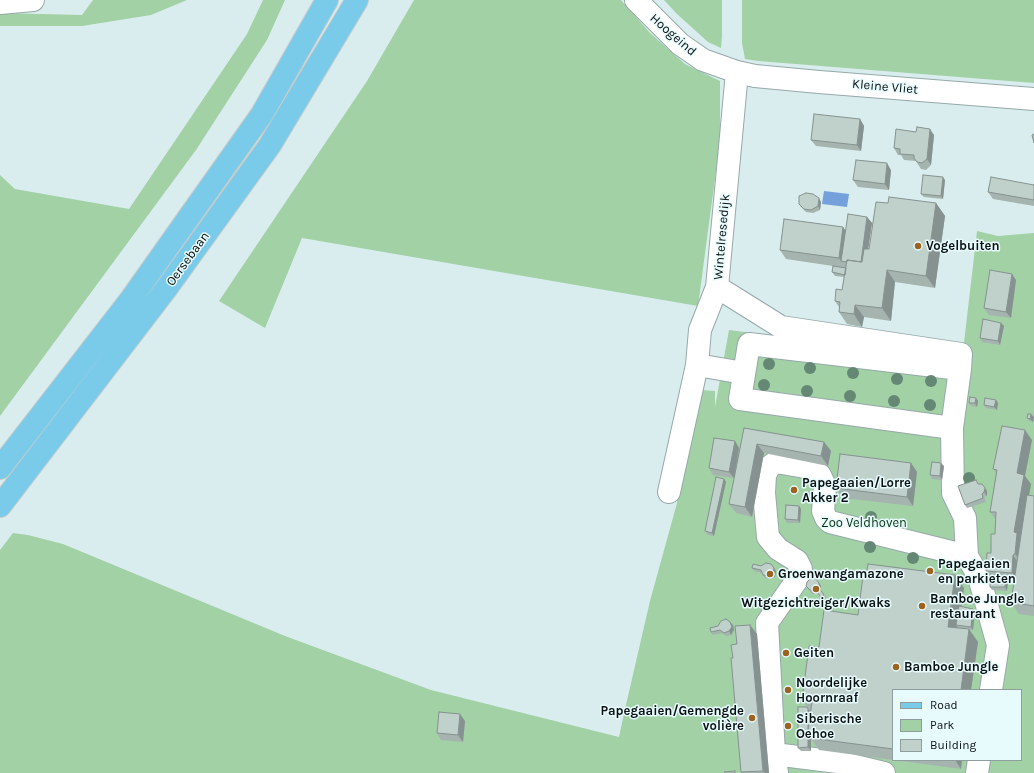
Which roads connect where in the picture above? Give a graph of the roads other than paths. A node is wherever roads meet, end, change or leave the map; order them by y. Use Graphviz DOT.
graph roads {
  1 [pos="33,0"];
  2 [pos="327,0"];
  3 [pos="357,0"];
  4 [pos="636,0"];
  5 [pos="0,3"];
  6 [pos="738,72"];
  7 [pos="1034,99"];
  8 [pos="717,287"];
  9 [pos="697,365"];
  10 [pos="960,369"];
  11 [pos="744,373"];
  12 [pos="952,428"];
  13 [pos="0,468"];
  14 [pos="669,492"];
  15 [pos="0,506"];
  16 [pos="967,556"];
  17 [pos="991,689"];
  18 [pos="979,761"];
  19 [pos="776,764"];
  20 [pos="884,773"];
  21 [pos="977,773"];
  1 -- 5 [label="street"];
  2 -- 13 [label="main road, Oersebaan"];
  3 -- 15 [label="main road, Oersebaan"];
  4 -- 6 [label="street, Hoogeind"];
  6 -- 7 [label="street, Kleine Vliet"];
  6 -- 8 [label="street, Wintelresedijk"];
  8 -- 9 [label="street, Wintelresedijk"];
  8 -- 10 [label="street"];
  9 -- 11 [label="street"];
  9 -- 14 [label="street, Wintelresedijk"];
  10 -- 11 [label="street"];
  10 -- 12 [label="street"];
  11 -- 12 [label="street"];
  12 -- 16 [label="street"];
  16 -- 17 [label="street"];
  16 -- 19 [label="street"];
  18 -- 21 [label="street"];
  19 -- 20 [label="street"];
}
